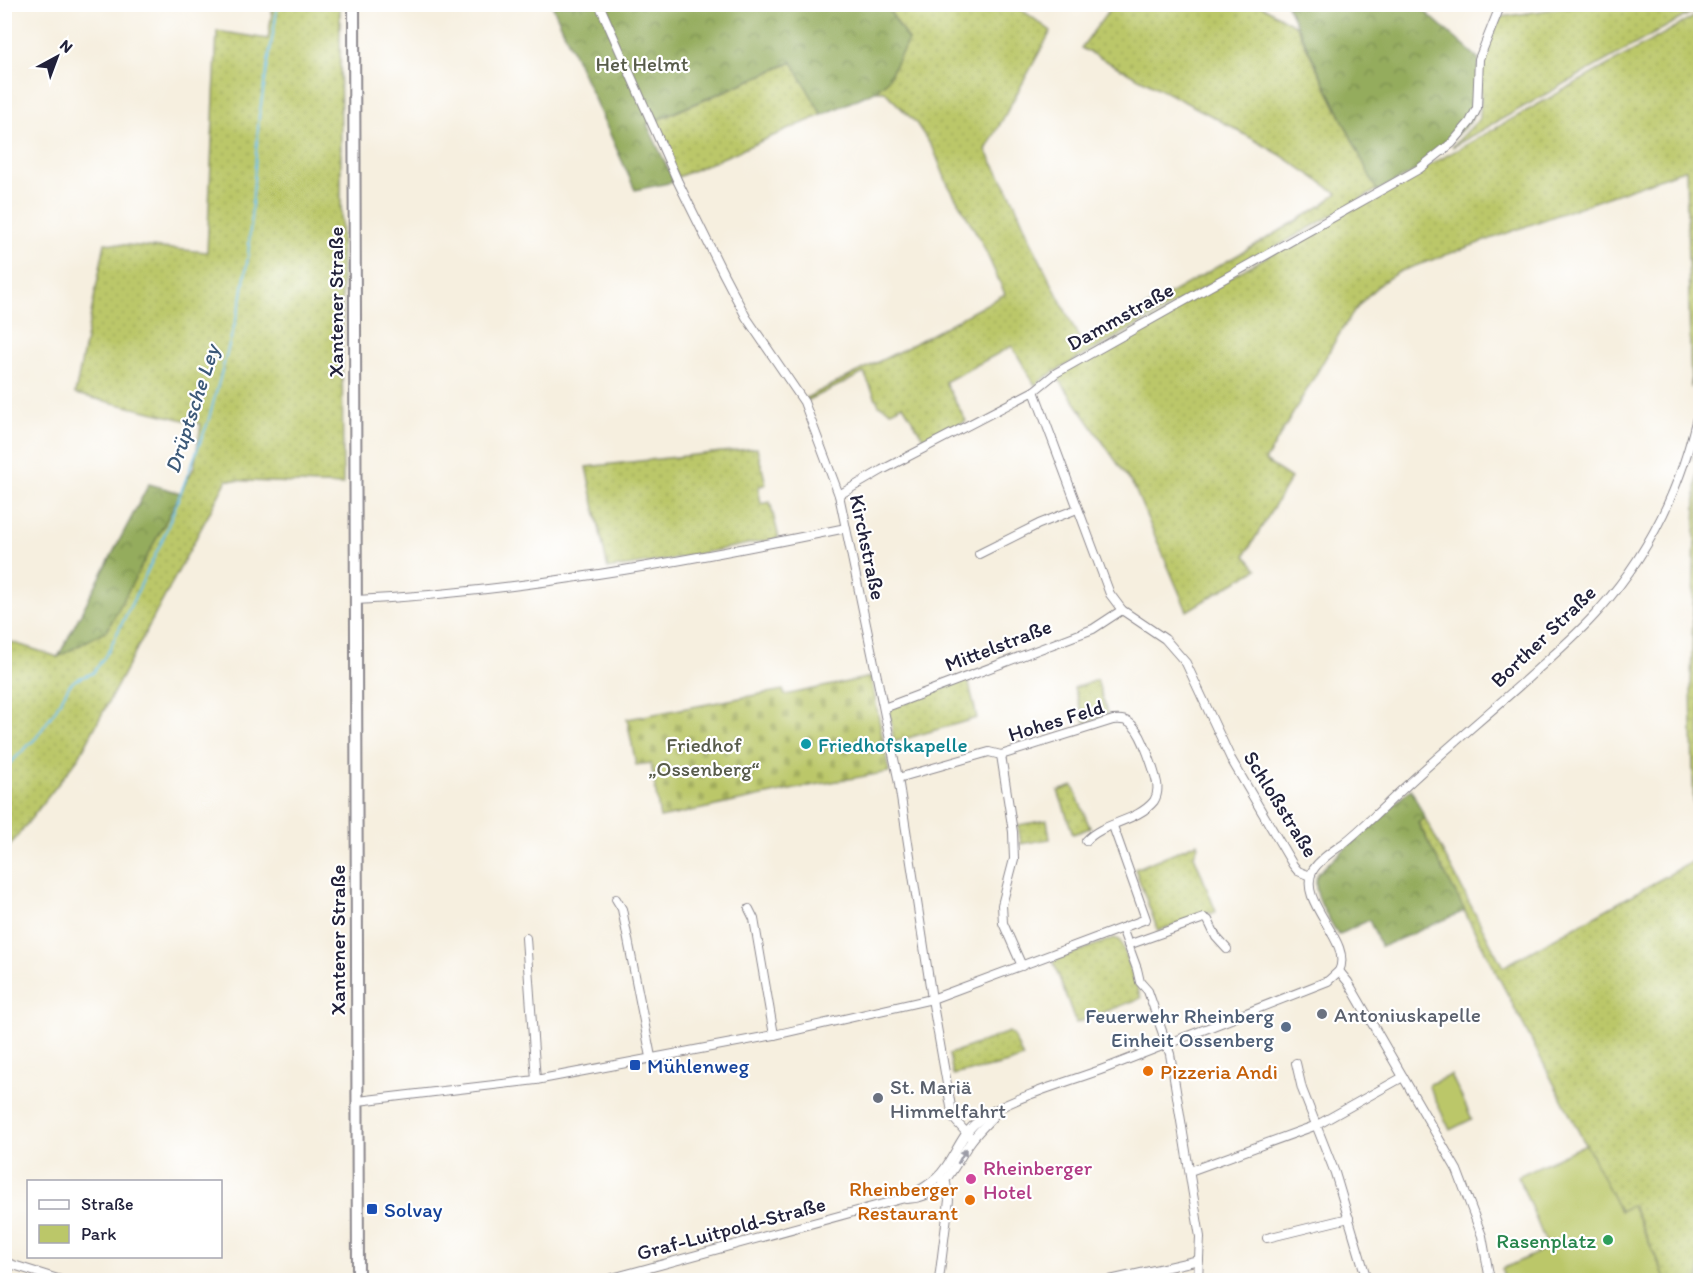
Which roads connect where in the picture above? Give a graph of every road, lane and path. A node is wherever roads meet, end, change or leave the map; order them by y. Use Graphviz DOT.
graph roads {
  1 [pos="354,4"];
  2 [pos="598,4"];
  3 [pos="1501,4"];
  4 [pos="1034,391"];
  5 [pos="1701,404"];
  6 [pos="839,495"];
  7 [pos="1077,509"];
  8 [pos="846,528"];
  9 [pos="980,554"];
  10 [pos="356,600"];
  11 [pos="1122,610"];
  12 [pos="884,708"];
  13 [pos="1001,755"];
  14 [pos="898,778"];
  15 [pos="1113,826"];
  16 [pos="1086,841"];
  17 [pos="1310,876"];
  18 [pos="616,899"];
  19 [pos="749,909"];
  20 [pos="1122,928"];
  21 [pos="526,938"];
  22 [pos="1128,945"];
  23 [pos="1227,949"];
  24 [pos="1022,966"];
  25 [pos="1340,971"];
  26 [pos="932,999"];
  27 [pos="774,1035"];
  28 [pos="1166,1045"];
  29 [pos="651,1058"];
  30 [pos="1296,1063"];
  31 [pos="1403,1077"];
  32 [pos="536,1080"];
  33 [pos="358,1101"];
  34 [pos="1002,1107"];
  35 [pos="1317,1125"];
  36 [pos="966,1133"];
  37 [pos="972,1139"];
  38 [pos="1190,1171"];
  39 [pos="938,1176"];
  40 [pos="946,1183"];
  41 [pos="901,1200"];
  42 [pos="1348,1218"];
  43 [pos="1267,1238"];
  44 [pos="1199,1260"];
  45 [pos="4,1262"];
  46 [pos="61,1281"];
  47 [pos="358,1281"];
  48 [pos="604,1281"];
  49 [pos="939,1281"];
  50 [pos="1110,1281"];
  51 [pos="1197,1281"];
  52 [pos="1367,1281"];
  53 [pos="1490,1281"];
  1 -- 10 [label="main road, Xantener Straße"];
  2 -- 6 [label="street, Kirchstraße"];
  3 -- 4 [label="street, Dammstraße"];
  4 -- 6 [label="street, Dammstraße"];
  4 -- 7 [label="street, Schloßstraße"];
  5 -- 17 [label="street, Borther Straße"];
  6 -- 8 [label="street, Kirchstraße"];
  7 -- 9 [label="street"];
  7 -- 11 [label="street, Schloßstraße"];
  8 -- 10 [label="street"];
  8 -- 12 [label="street, Kirchstraße"];
  10 -- 33 [label="main road, Xantener Straße"];
  11 -- 12 [label="street, Mittelstraße"];
  11 -- 17 [label="street, Schloßstraße"];
  12 -- 14 [label="street, Kirchstraße"];
  13 -- 14 [label="street, Hohes Feld"];
  13 -- 15 [label="street, Hohes Feld"];
  13 -- 24 [label="street"];
  14 -- 26 [label="street, Kirchstraße"];
  15 -- 16 [label="street, Hohes Feld"];
  15 -- 20 [label="street"];
  17 -- 25 [label="street, Schloßstraße"];
  18 -- 29 [label="street"];
  19 -- 27 [label="street"];
  20 -- 22 [label="street"];
  20 -- 24 [label="street"];
  21 -- 32 [label="street"];
  22 -- 23 [label="street"];
  22 -- 28 [label="street"];
  24 -- 26 [label="street"];
  25 -- 28 [label="street, Graf-Luitpold-Straße"];
  25 -- 31 [label="street, Schloßstraße"];
  26 -- 27 [label="street"];
  26 -- 36 [label="street, Kirchstraße"];
  27 -- 29 [label="street"];
  28 -- 34 [label="street, Graf-Luitpold-Straße"];
  28 -- 38 [label="street"];
  29 -- 32 [label="street"];
  30 -- 35 [label="street"];
  31 -- 35 [label="street"];
  31 -- 53 [label="street, Schloßstraße"];
  32 -- 33 [label="street"];
  33 -- 47 [label="main road, Xantener Straße"];
  34 -- 36 [label="street, Graf-Luitpold-Straße"];
  34 -- 37 [label="street, Graf-Luitpold-Straße"];
  35 -- 38 [label="street"];
  35 -- 42 [label="street"];
  36 -- 37 [label="street, Kirchstraße"];
  36 -- 39 [label="street, Graf-Luitpold-Straße"];
  40 -- 37 [label="street, Graf-Luitpold-Straße, one-way"];
  38 -- 44 [label="street"];
  39 -- 40 [label="street"];
  39 -- 41 [label="street, Graf-Luitpold-Straße"];
  40 -- 41 [label="street, Graf-Luitpold-Straße"];
  40 -- 49 [label="street"];
  41 -- 48 [label="street, Graf-Luitpold-Straße"];
  42 -- 43 [label="street"];
  42 -- 52 [label="street"];
  44 -- 50 [label="street"];
  44 -- 51 [label="street"];
  45 -- 46 [label="street"];
}
